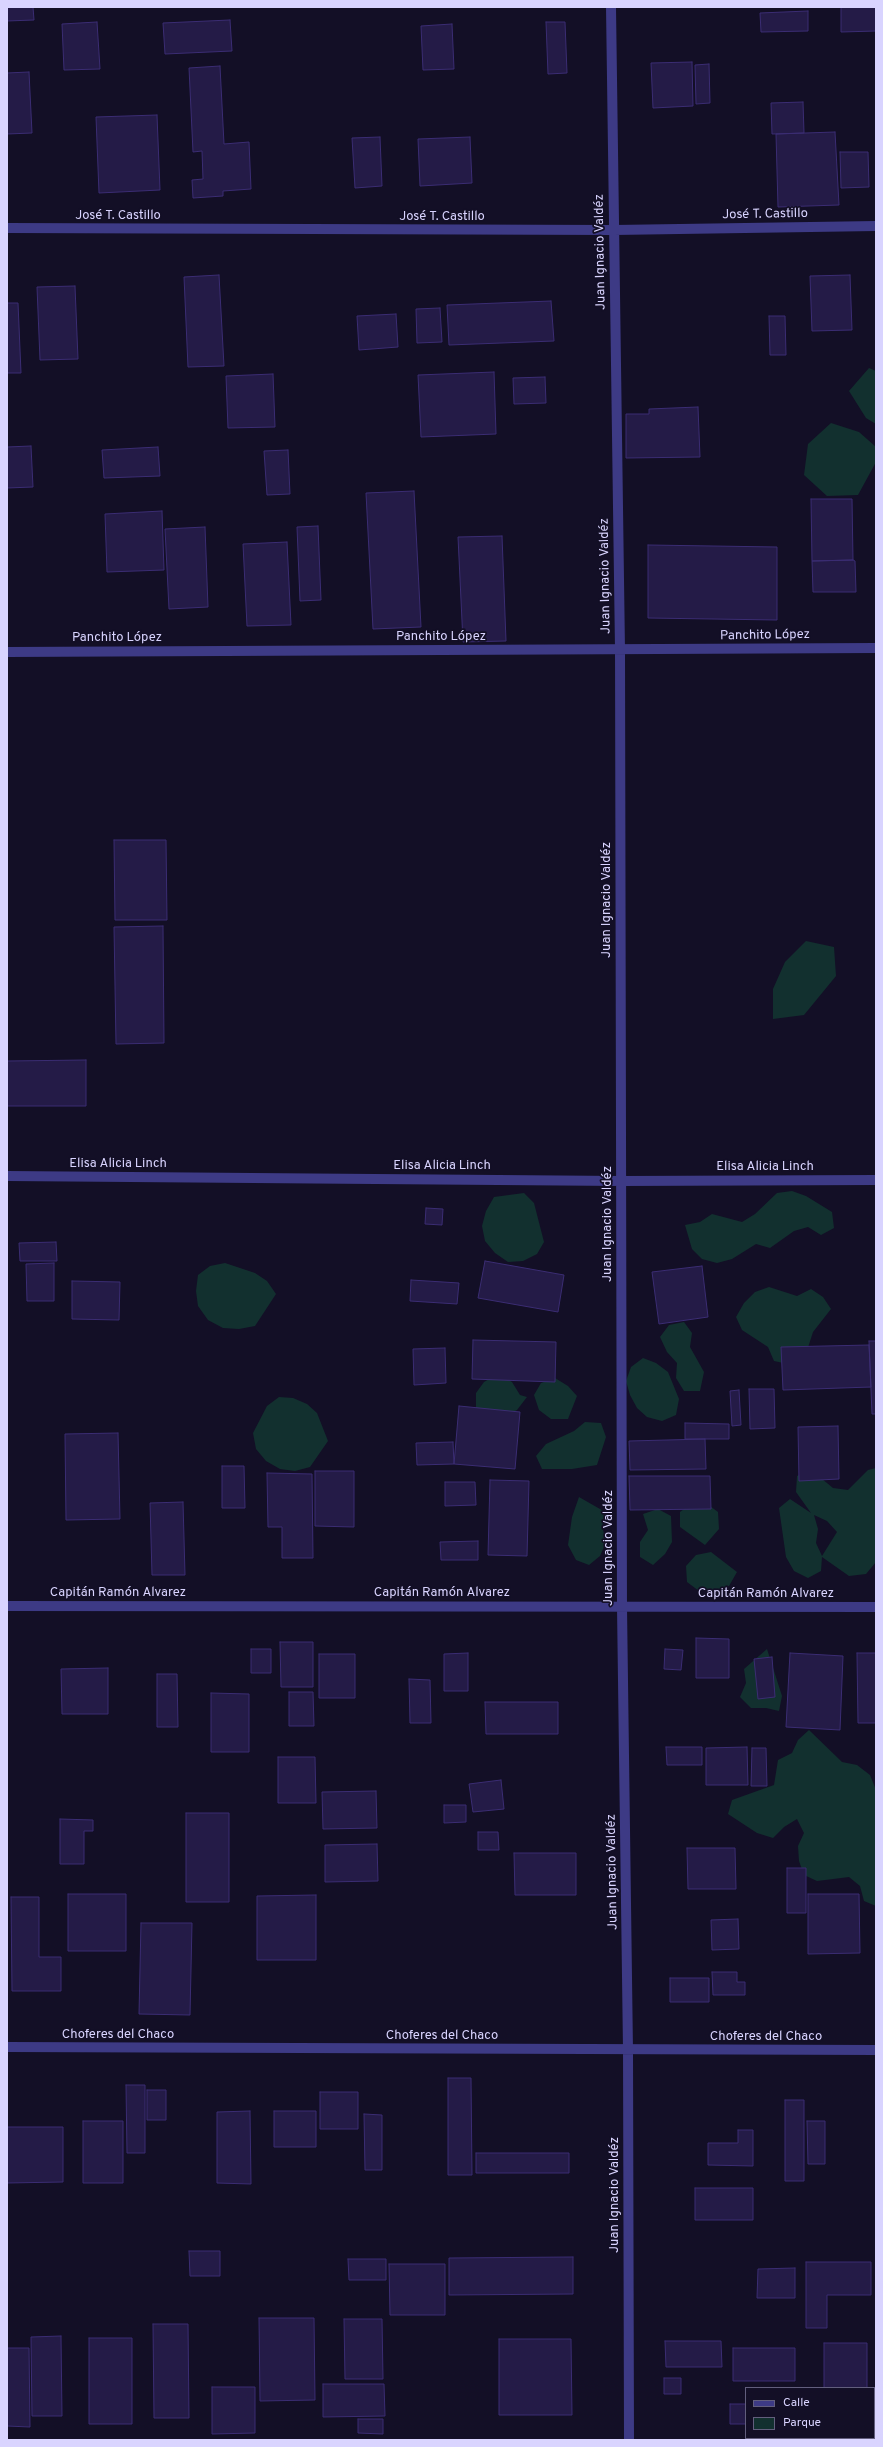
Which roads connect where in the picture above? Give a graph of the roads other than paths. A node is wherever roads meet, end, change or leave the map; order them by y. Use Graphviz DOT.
graph roads {
  1 [pos="611,7"];
  2 [pos="876,226"];
  3 [pos="7,228"];
  4 [pos="614,230"];
  5 [pos="876,648"];
  6 [pos="620,650"];
  7 [pos="7,652"];
  8 [pos="7,1176"];
  9 [pos="876,1180"];
  10 [pos="621,1181"];
  11 [pos="7,1606"];
  12 [pos="622,1606"];
  13 [pos="876,1607"];
  14 [pos="7,2047"];
  15 [pos="628,2050"];
  16 [pos="876,2050"];
  17 [pos="629,2440"];
  1 -- 4 [label="street, Juan Ignacio Valdéz"];
  2 -- 4 [label="street, José T. Castillo"];
  3 -- 4 [label="street, José T. Castillo"];
  4 -- 6 [label="street, Juan Ignacio Valdéz"];
  5 -- 6 [label="street, Panchito López"];
  6 -- 7 [label="street, Panchito López"];
  6 -- 10 [label="street, Juan Ignacio Valdéz"];
  8 -- 10 [label="street, Elisa Alicia Linch"];
  9 -- 10 [label="street, Elisa Alicia Linch"];
  10 -- 12 [label="street, Juan Ignacio Valdéz"];
  11 -- 12 [label="street, Capitán Ramón Alvarez"];
  12 -- 13 [label="street, Capitán Ramón Alvarez"];
  12 -- 15 [label="street, Juan Ignacio Valdéz"];
  14 -- 15 [label="street, Choferes del Chaco"];
  15 -- 16 [label="street, Choferes del Chaco"];
  15 -- 17 [label="street, Juan Ignacio Valdéz"];
}
